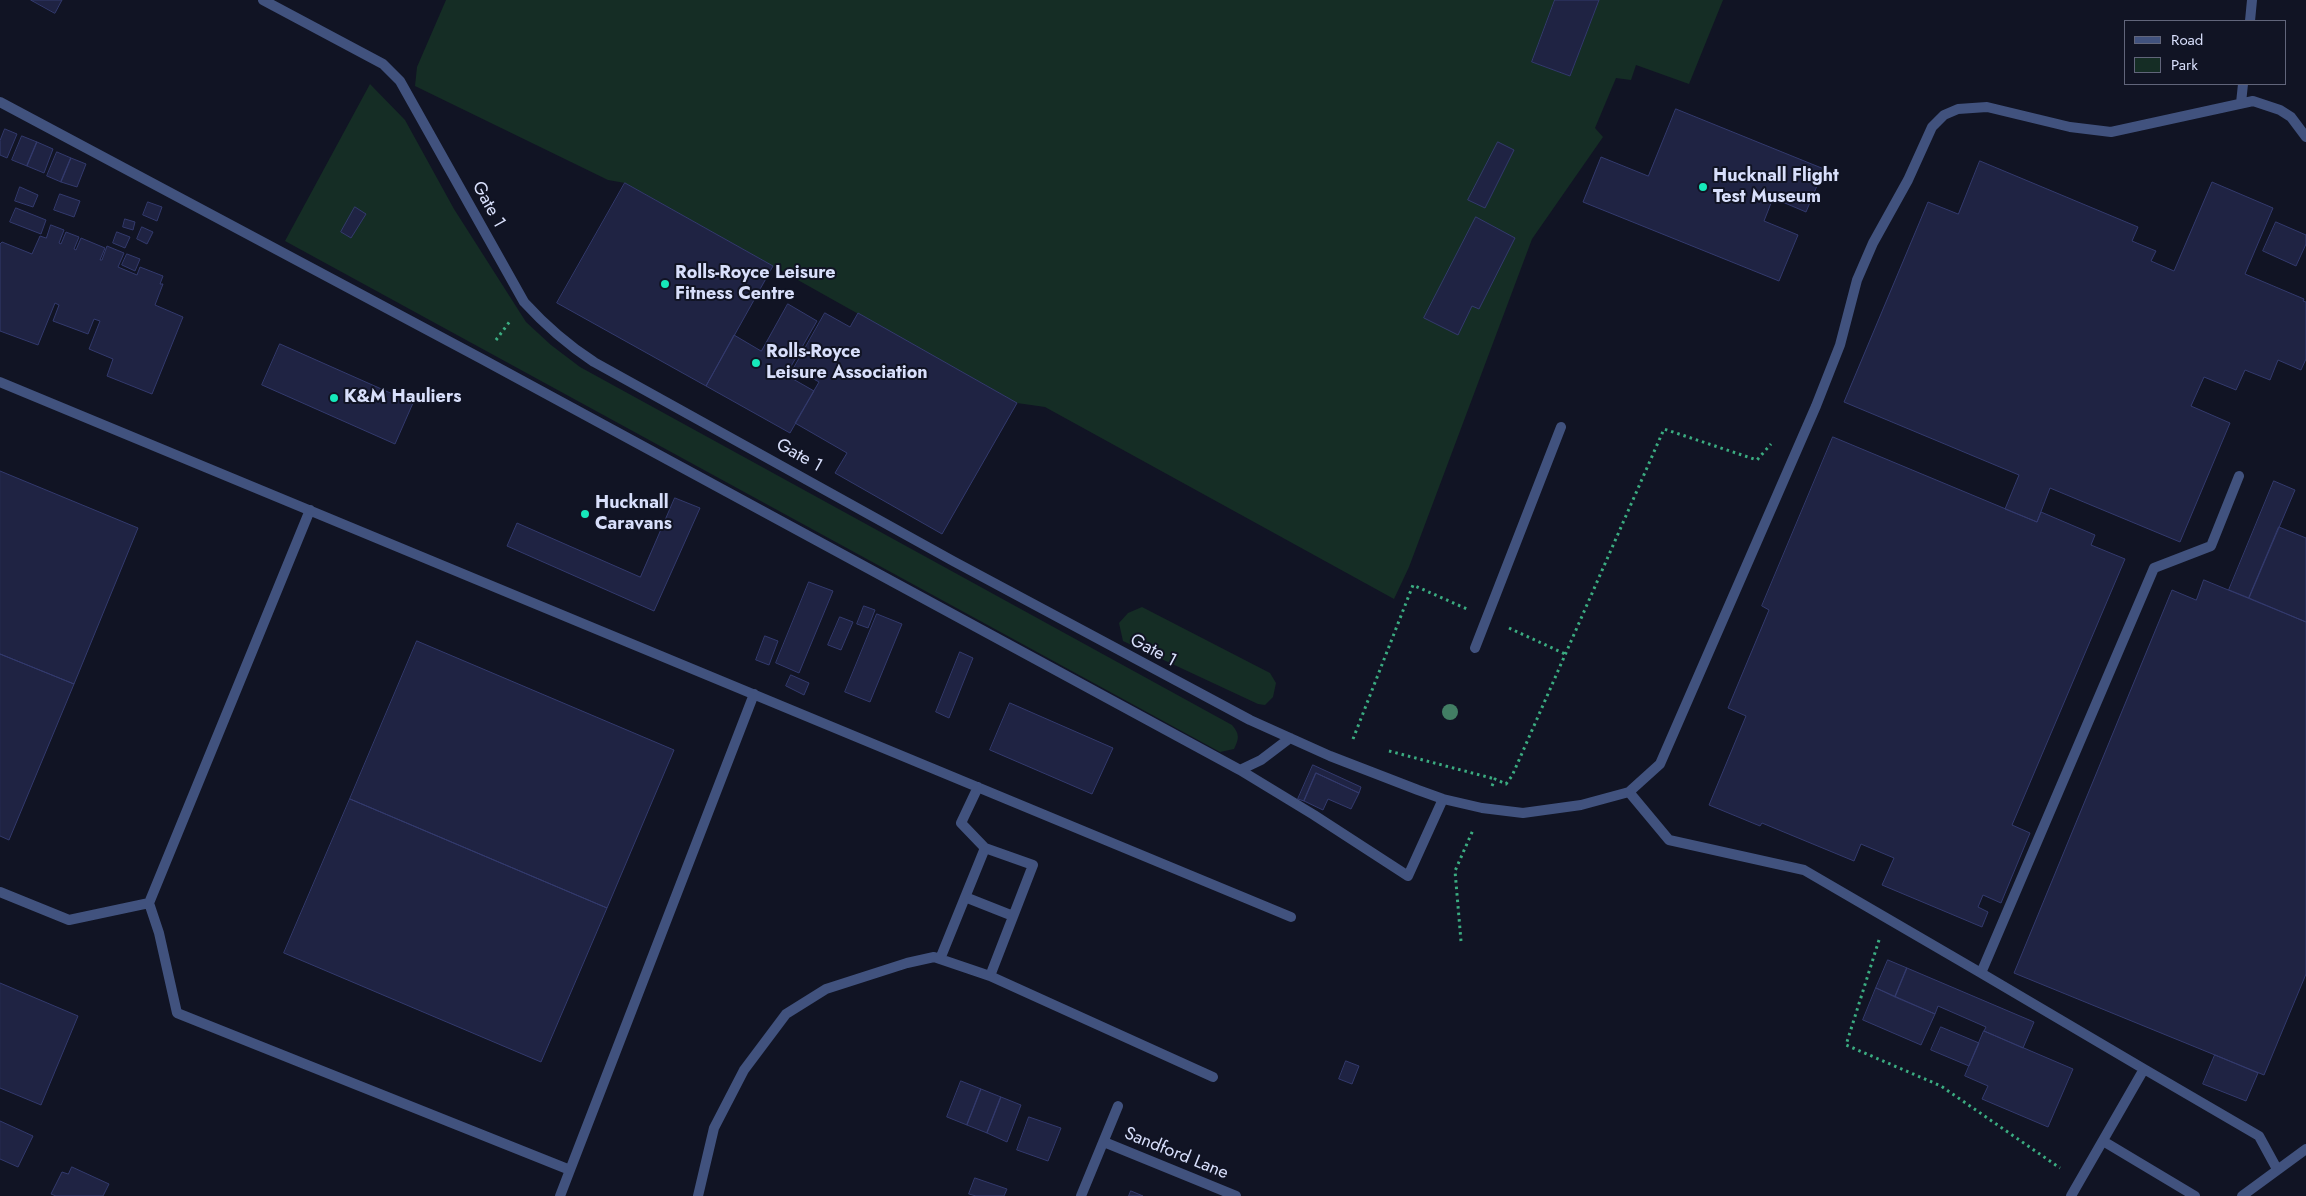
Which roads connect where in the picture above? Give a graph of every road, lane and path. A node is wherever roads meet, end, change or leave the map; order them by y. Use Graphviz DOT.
graph roads {
  1 [pos="263,0"];
  2 [pos="2252,0"];
  3 [pos="2250,20"];
  4 [pos="2244,85"];
  5 [pos="0,102"];
  6 [pos="2242,103"];
  7 [pos="2306,138"];
  8 [pos="0,382"];
  9 [pos="1561,427"];
  10 [pos="1771,444"];
  11 [pos="2239,476"];
  12 [pos="310,510"];
  13 [pos="1486,618"];
  14 [pos="1475,648"];
  15 [pos="754,694"];
  16 [pos="1290,738"];
  17 [pos="1361,744"];
  18 [pos="1388,751"];
  19 [pos="1240,770"];
  20 [pos="1495,779"];
  21 [pos="978,787"];
  22 [pos="1629,792"];
  23 [pos="1443,799"];
  24 [pos="985,848"];
  25 [pos="0,892"];
  26 [pos="965,897"];
  27 [pos="149,903"];
  28 [pos="1013,916"];
  29 [pos="1291,917"];
  30 [pos="1886,918"];
  31 [pos="940,959"];
  32 [pos="1981,973"];
  33 [pos="990,976"];
  34 [pos="2144,1069"];
  35 [pos="1213,1077"];
  36 [pos="1118,1106"];
  37 [pos="2103,1141"];
  38 [pos="1104,1142"];
  39 [pos="2306,1149"];
  40 [pos="2277,1169"];
  41 [pos="570,1170"];
  42 [pos="2079,1182"];
  43 [pos="560,1196"];
  44 [pos="698,1196"];
  45 [pos="1081,1196"];
  46 [pos="1236,1196"];
  47 [pos="2071,1196"];
  48 [pos="2194,1196"];
  49 [pos="2242,1196"];
  1 -- 16 [label="street, Gate 1"];
  2 -- 3 [label="street"];
  4 -- 6 [label="street"];
  5 -- 19 [label="street"];
  6 -- 7 [label="street"];
  6 -- 22 [label="street"];
  8 -- 12 [label="street"];
  9 -- 13 [label="street"];
  10 -- 13 [label="path"];
  11 -- 32 [label="street"];
  12 -- 15 [label="street"];
  12 -- 27 [label="street"];
  13 -- 14 [label="street"];
  13 -- 17 [label="path"];
  15 -- 21 [label="street"];
  15 -- 41 [label="street"];
  16 -- 19 [label="street"];
  16 -- 23 [label="street, Gate 1"];
  18 -- 20 [label="path"];
  19 -- 23 [label="street"];
  21 -- 24 [label="street"];
  21 -- 29 [label="street"];
  22 -- 23 [label="street, Gate 1"];
  22 -- 30 [label="street"];
  24 -- 26 [label="street"];
  24 -- 28 [label="street"];
  25 -- 27 [label="street"];
  26 -- 28 [label="street"];
  26 -- 31 [label="street"];
  27 -- 41 [label="street"];
  28 -- 33 [label="street"];
  30 -- 32 [label="street"];
  30 -- 42 [label="path"];
  31 -- 33 [label="street"];
  31 -- 44 [label="street"];
  32 -- 34 [label="street"];
  33 -- 35 [label="street"];
  34 -- 37 [label="street"];
  34 -- 40 [label="street"];
  36 -- 38 [label="street"];
  37 -- 42 [label="street"];
  37 -- 48 [label="street"];
  38 -- 45 [label="street"];
  38 -- 46 [label="street, Sandford Lane"];
  39 -- 40 [label="street"];
  40 -- 49 [label="street"];
  41 -- 43 [label="street"];
  42 -- 47 [label="street"];
}
